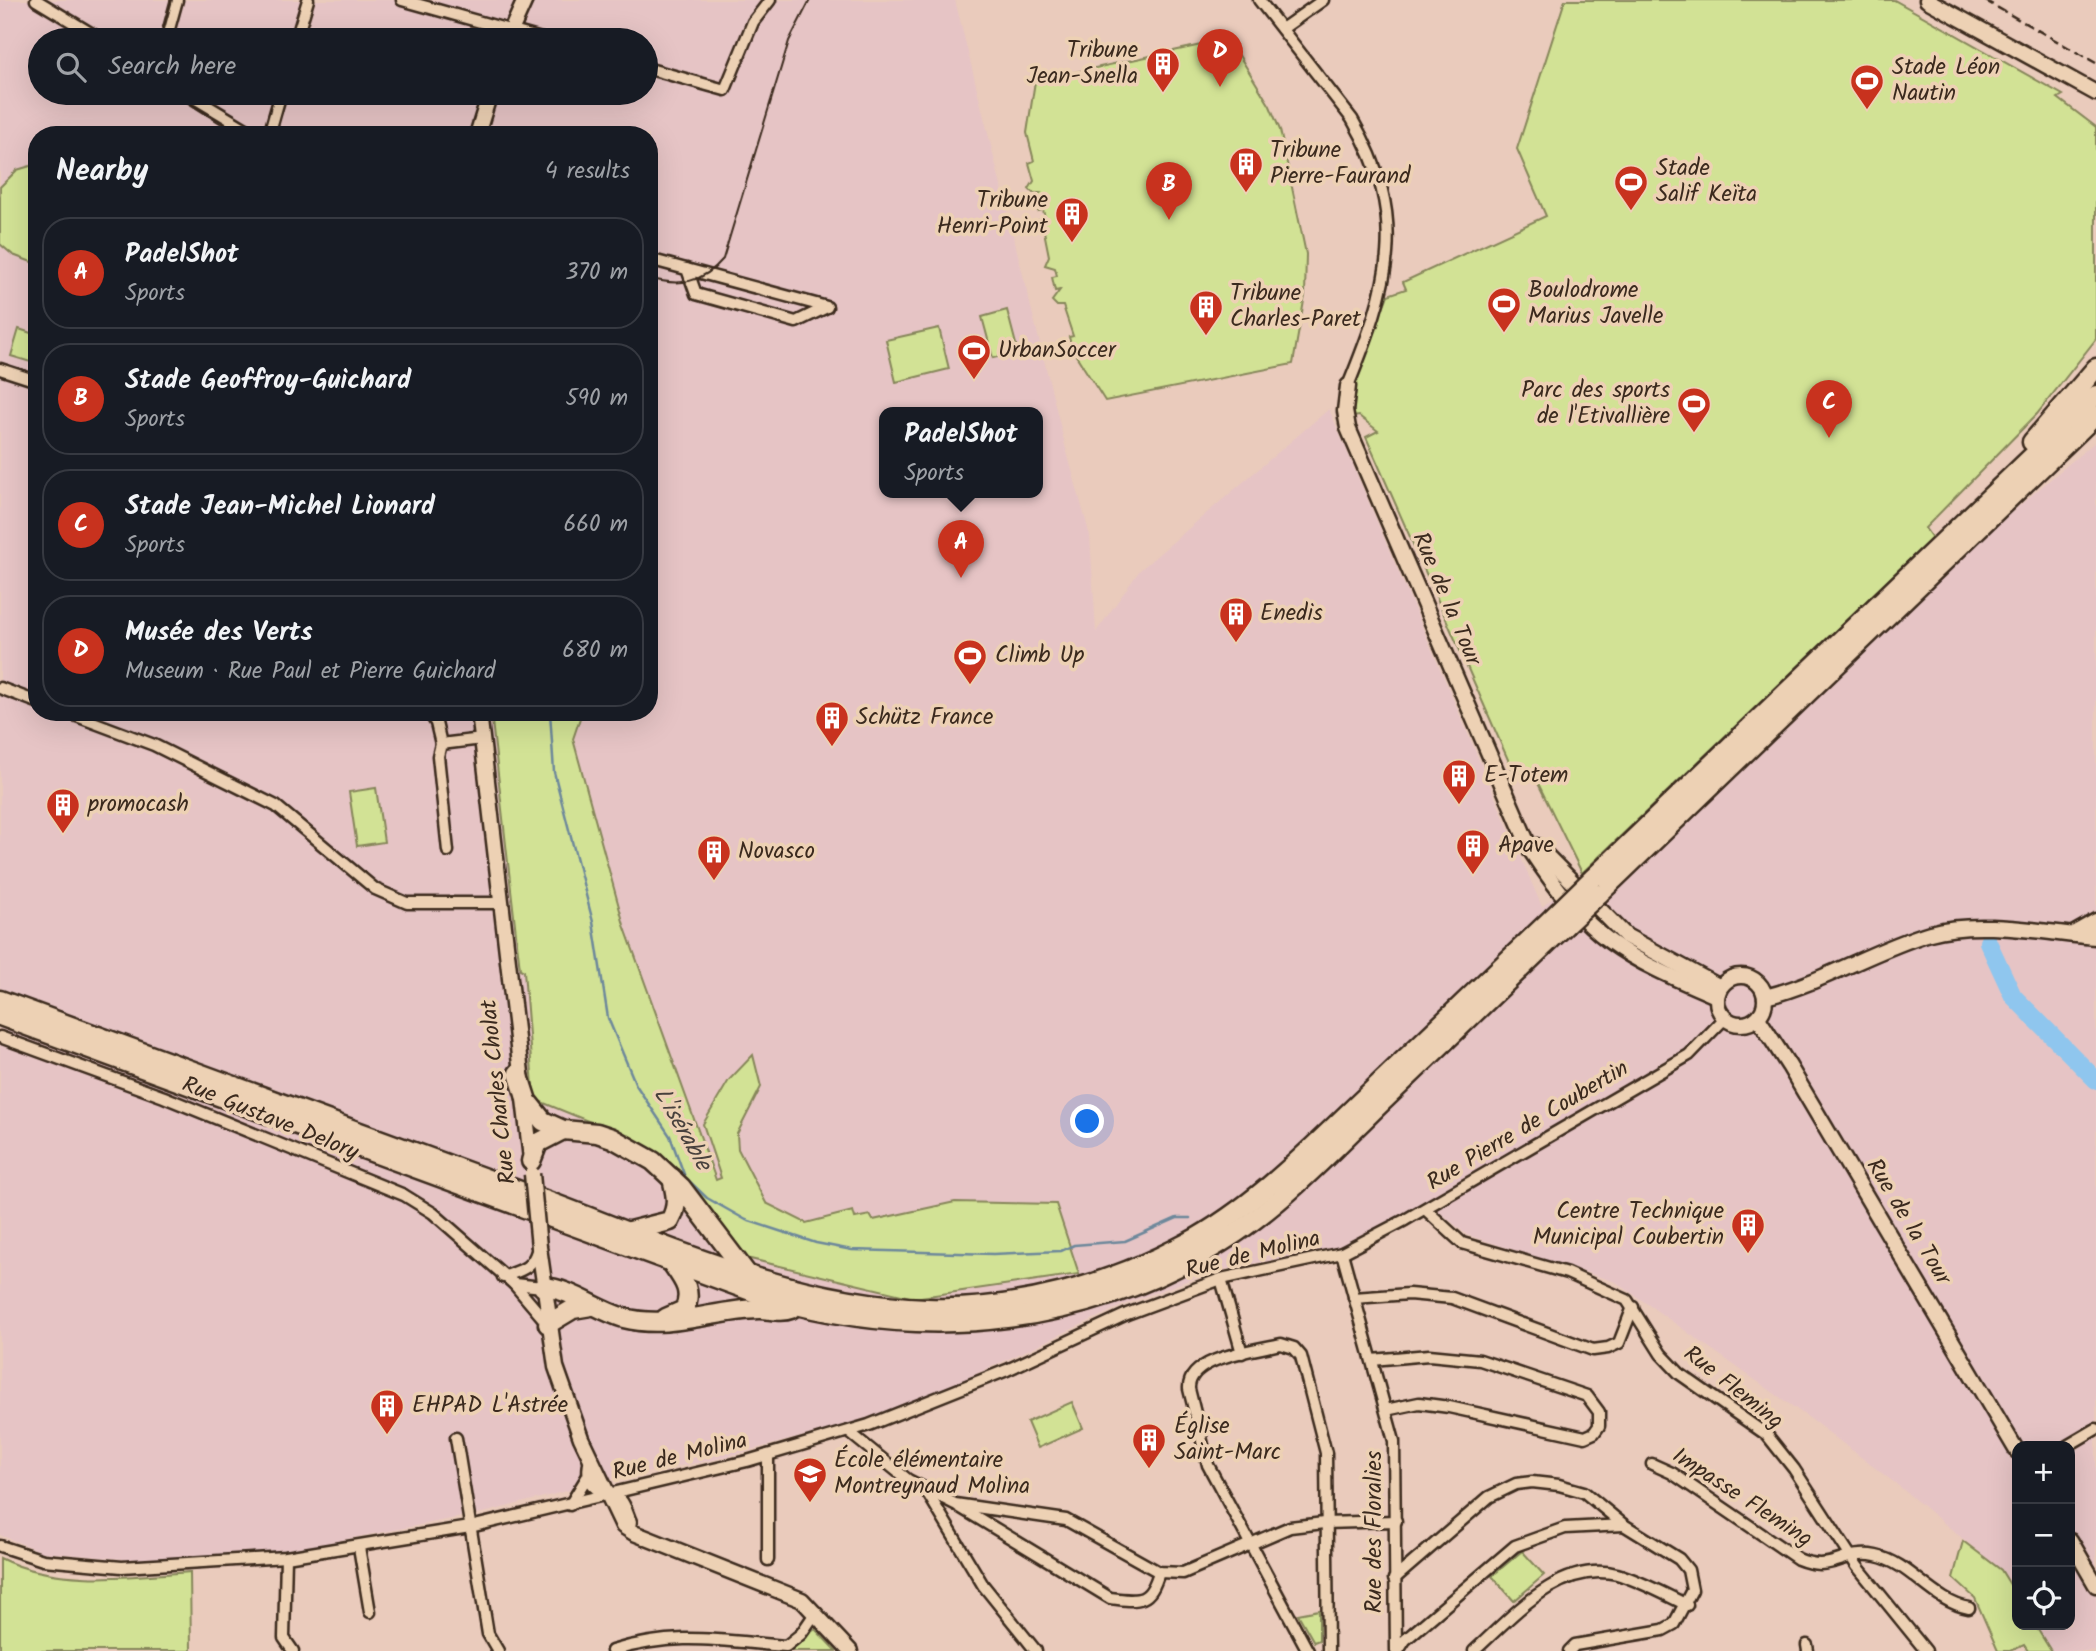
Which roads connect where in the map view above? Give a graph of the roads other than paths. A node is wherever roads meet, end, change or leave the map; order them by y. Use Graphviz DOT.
graph roads {
  1 [pos="36,0"];
  2 [pos="177,0"];
  3 [pos="308,0"];
  4 [pos="402,0"];
  5 [pos="525,0"];
  6 [pos="770,0"];
  7 [pos="1259,0"];
  8 [pos="1323,0"];
  9 [pos="1927,0"];
  10 [pos="82,28"];
  11 [pos="169,28"];
  12 [pos="300,28"];
  13 [pos="484,28"];
  14 [pos="512,28"];
  15 [pos="1282,29"];
  16 [pos="658,71"];
  17 [pos="2092,92"];
  18 [pos="206,105"];
  19 [pos="278,105"];
  20 [pos="486,105"];
  21 [pos="241,126"];
  22 [pos="272,126"];
  23 [pos="480,126"];
  24 [pos="658,261"];
  25 [pos="688,269"];
  26 [pos="2096,368"];
  27 [pos="0,369"];
  28 [pos="28,378"];
  29 [pos="1348,386"];
  30 [pos="2096,395"];
  31 [pos="2096,415"];
  32 [pos="2096,430"];
  33 [pos="2067,443"];
  34 [pos="2010,477"];
  35 [pos="0,688"];
  36 [pos="28,699"];
  37 [pos="90,721"];
  38 [pos="435,721"];
  39 [pos="480,721"];
  40 [pos="482,739"];
  41 [pos="442,744"];
  42 [pos="448,850"];
  43 [pos="1596,886"];
  44 [pos="502,903"];
  45 [pos="2096,921"];
  46 [pos="1559,922"];
  47 [pos="2071,935"];
  48 [pos="2096,937"];
  49 [pos="1718,992"];
  50 [pos="1765,998"];
  51 [pos="0,1000"];
  52 [pos="0,1016"];
  53 [pos="1758,1018"];
  54 [pos="1724,1019"];
  55 [pos="0,1037"];
  56 [pos="518,1073"];
  57 [pos="564,1130"];
  58 [pos="531,1167"];
  59 [pos="672,1178"];
  60 [pos="1425,1209"];
  61 [pos="628,1231"];
  62 [pos="539,1247"];
  63 [pos="1342,1253"];
  64 [pos="671,1262"];
  65 [pos="747,1274"];
  66 [pos="503,1277"];
  67 [pos="1221,1279"];
  68 [pos="514,1284"];
  69 [pos="543,1287"];
  70 [pos="1354,1298"];
  71 [pos="591,1306"];
  72 [pos="798,1306"];
  73 [pos="1633,1307"];
  74 [pos="657,1322"];
  75 [pos="548,1324"];
  76 [pos="1242,1353"];
  77 [pos="1372,1360"];
  78 [pos="1386,1410"];
  79 [pos="2096,1429"];
  80 [pos="849,1432"];
  81 [pos="456,1438"];
  82 [pos="2075,1441"];
  83 [pos="2012,1443"];
  84 [pos="768,1455"];
  85 [pos="1652,1464"];
  86 [pos="590,1468"];
  87 [pos="927,1491"];
  88 [pos="610,1495"];
  89 [pos="955,1504"];
  90 [pos="570,1505"];
  91 [pos="1396,1521"];
  92 [pos="1324,1523"];
  93 [pos="1624,1525"];
  94 [pos="470,1527"];
  95 [pos="1252,1543"];
  96 [pos="0,1546"];
  97 [pos="359,1547"];
  98 [pos="2075,1549"];
  99 [pos="286,1557"];
  100 [pos="1851,1557"];
  101 [pos="768,1560"];
  102 [pos="1159,1572"];
  103 [pos="1394,1579"];
  104 [pos="2096,1585"];
  105 [pos="1687,1605"];
  106 [pos="1969,1608"];
  107 [pos="370,1612"];
  108 [pos="816,1612"];
  109 [pos="293,1651"];
  110 [pos="498,1651"];
  111 [pos="612,1651"];
  112 [pos="850,1651"];
  113 [pos="1036,1651"];
  114 [pos="1308,1651"];
  115 [pos="1328,1651"];
  116 [pos="1397,1651"];
  117 [pos="1474,1651"];
  118 [pos="1569,1651"];
  119 [pos="1926,1651"];
  1 -- 10 [label="street"];
  2 -- 11 [label="street"];
  3 -- 12 [label="street"];
  4 -- 13 [label="street"];
  5 -- 14 [label="street"];
  6 -- 16 [label="street"];
  7 -- 15 [label="street"];
  8 -- 15 [label="street"];
  9 -- 17 [label="street"];
  15 -- 29 [label="street"];
  18 -- 21 [label="street"];
  19 -- 22 [label="street"];
  20 -- 23 [label="street"];
  24 -- 25 [label="street"];
  25 -- 25 [label="street"];
  26 -- 34 [label="highway"];
  27 -- 28 [label="street"];
  29 -- 49 [label="street, Rue de la Tour"];
  30 -- 34 [label="highway"];
  31 -- 33 [label="highway"];
  32 -- 33 [label="highway"];
  33 -- 43 [label="highway"];
  34 -- 43 [label="highway"];
  35 -- 36 [label="street"];
  37 -- 44 [label="street"];
  38 -- 41 [label="street"];
  39 -- 40 [label="street, Rue Charles Cholat"];
  40 -- 41 [label="street"];
  40 -- 44 [label="street, Rue Charles Cholat"];
  41 -- 42 [label="street"];
  43 -- 46 [label="highway, bridge"];
  44 -- 56 [label="street, Rue Charles Cholat"];
  45 -- 47 [label="street"];
  46 -- 65 [label="highway"];
  46 -- 72 [label="highway"];
  47 -- 48 [label="street"];
  47 -- 50 [label="street"];
  49 -- 50 [label="street"];
  49 -- 54 [label="street"];
  50 -- 53 [label="street"];
  51 -- 61 [label="highway"];
  52 -- 64 [label="highway"];
  53 -- 54 [label="street"];
  53 -- 83 [label="street, Rue de la Tour"];
  54 -- 60 [label="street, Rue Pierre de Coubertin"];
  55 -- 66 [label="street, Rue Gustave Delory"];
  56 -- 57 [label="highway"];
  56 -- 58 [label="street, Rue Charles Cholat"];
  57 -- 58 [label="highway"];
  57 -- 59 [label="highway"];
  58 -- 62 [label="street, Rue Charles Cholat, bridge"];
  59 -- 61 [label="highway"];
  59 -- 65 [label="highway"];
  60 -- 63 [label="street, Rue Pierre de Coubertin"];
  60 -- 73 [label="street"];
  61 -- 65 [label="highway"];
  62 -- 66 [label="street"];
  62 -- 69 [label="street, Rue Charles Cholat"];
  63 -- 67 [label="street, Rue de Molina"];
  63 -- 70 [label="street, Rue des Floralies"];
  64 -- 72 [label="highway"];
  64 -- 74 [label="highway"];
  66 -- 68 [label="street, Rue Gustave Delory"];
  67 -- 76 [label="street"];
  67 -- 80 [label="street, Rue de Molina"];
  68 -- 69 [label="street, Rue Gustave Delory"];
  68 -- 75 [label="street, Rue Gustave Delory"];
  69 -- 71 [label="highway"];
  69 -- 75 [label="street, Rue Charles Cholat"];
  70 -- 73 [label="street"];
  70 -- 77 [label="street, Rue des Floralies"];
  71 -- 74 [label="highway"];
  71 -- 75 [label="highway"];
  72 -- 74 [label="highway"];
  73 -- 100 [label="street, Rue Fleming"];
  75 -- 86 [label="street, Rue Charles Cholat"];
  76 -- 92 [label="street"];
  76 -- 95 [label="street"];
  77 -- 78 [label="street, Rue des Floralies"];
  77 -- 78 [label="street"];
  78 -- 91 [label="street, Rue des Floralies"];
  79 -- 82 [label="street"];
  80 -- 84 [label="street, Rue de Molina"];
  80 -- 87 [label="street"];
  81 -- 94 [label="street"];
  84 -- 88 [label="street, Rue de Molina"];
  84 -- 101 [label="street"];
  85 -- 100 [label="street, Impasse Fleming"];
  86 -- 88 [label="street, Rue Charles Cholat"];
  86 -- 90 [label="street"];
  87 -- 89 [label="street"];
  87 -- 113 [label="street"];
  88 -- 90 [label="street, Rue de Molina"];
  88 -- 108 [label="street, Rue Charles Cholat"];
  89 -- 102 [label="street"];
  89 -- 102 [label="street"];
  90 -- 94 [label="street, Rue de Molina"];
  91 -- 92 [label="street"];
  91 -- 103 [label="street, Rue des Floralies"];
  92 -- 95 [label="street"];
  92 -- 115 [label="street"];
  93 -- 103 [label="street"];
  93 -- 105 [label="street"];
  93 -- 116 [label="street"];
  94 -- 97 [label="street, Rue de Molina"];
  94 -- 110 [label="street"];
  95 -- 102 [label="street"];
  95 -- 114 [label="street"];
  96 -- 99 [label="street, Rue de Molina"];
  97 -- 99 [label="street, Rue de Molina"];
  97 -- 107 [label="street"];
  98 -- 104 [label="street"];
  99 -- 109 [label="street"];
  100 -- 106 [label="street, Impasse Fleming"];
  100 -- 119 [label="street, Rue Fleming"];
  103 -- 116 [label="street, Rue des Floralies"];
  105 -- 117 [label="street"];
  105 -- 118 [label="street"];
  108 -- 111 [label="street"];
  108 -- 112 [label="street"];
}
